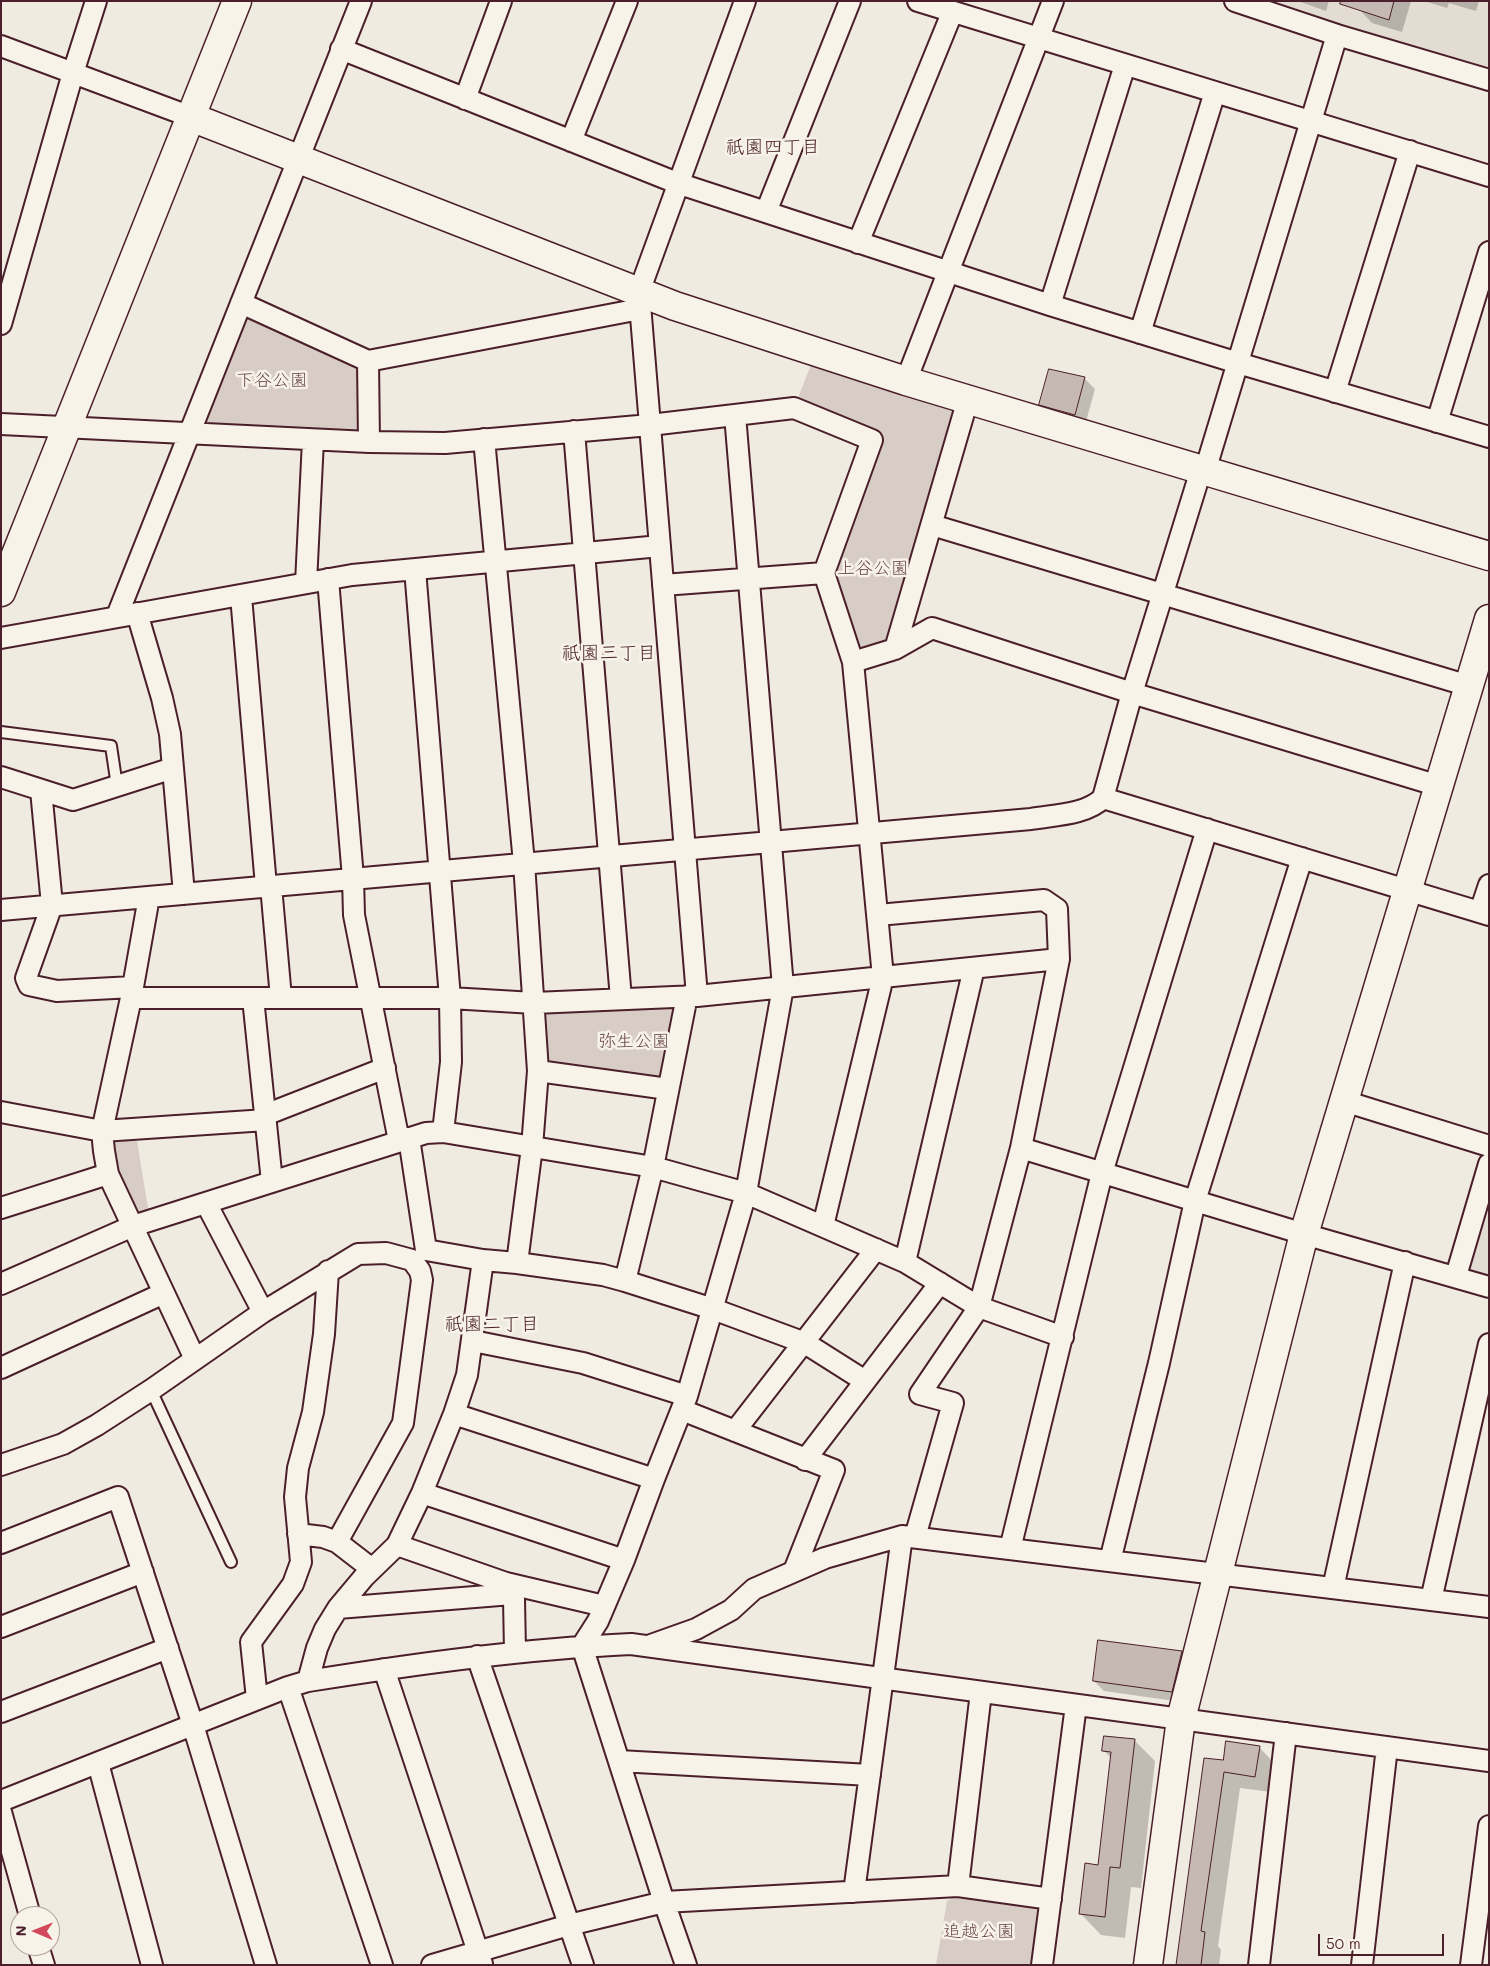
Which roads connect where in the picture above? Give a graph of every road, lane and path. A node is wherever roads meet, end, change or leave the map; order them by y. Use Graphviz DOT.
graph roads {
  1 [pos="96,1"];
  2 [pos="237,1"];
  3 [pos="360,1"];
  4 [pos="501,1"];
  5 [pos="627,1"];
  6 [pos="745,1"];
  7 [pos="850,1"];
  8 [pos="918,1"];
  9 [pos="1053,1"];
  10 [pos="1235,1"];
  11 [pos="952,13"];
  12 [pos="1337,35"];
  13 [pos="1039,39"];
  14 [pos="1,46"];
  15 [pos="341,50"];
  16 [pos="1125,64"];
  17 [pos="73,73"];
  18 [pos="1489,80"];
  19 [pos="1215,92"];
  20 [pos="465,99"];
  21 [pos="191,117"];
  22 [pos="1311,121"];
  23 [pos="571,141"];
  24 [pos="1410,151"];
  25 [pos="298,158"];
  26 [pos="1489,176"];
  27 [pos="677,183"];
  28 [pos="766,212"];
  29 [pos="858,243"];
  30 [pos="1489,252"];
  31 [pos="948,273"];
  32 [pos="640,300"];
  33 [pos="241,304"];
  34 [pos="1050,305"];
  35 [pos="1,324"];
  36 [pos="1140,333"];
  37 [pos="368,361"];
  38 [pos="1238,363"];
  39 [pos="906,381"];
  40 [pos="1335,392"];
  41 [pos="968,399"];
  42 [pos="735,415"];
  43 [pos="1436,422"];
  44 [pos="1,424"];
  45 [pos="650,424"];
  46 [pos="67,428"];
  47 [pos="574,431"];
  48 [pos="189,433"];
  49 [pos="1489,437"];
  50 [pos="484,439"];
  51 [pos="313,440"];
  52 [pos="369,442"];
  53 [pos="1203,470"];
  54 [pos="932,525"];
  55 [pos="660,546"];
  56 [pos="584,553"];
  57 [pos="1489,556"];
  58 [pos="496,561"];
  59 [pos="415,569"];
  60 [pos="824,573"];
  61 [pos="328,579"];
  62 [pos="749,579"];
  63 [pos="306,583"];
  64 [pos="663,585"];
  65 [pos="1,592"];
  66 [pos="1163,594"];
  67 [pos="241,596"];
  68 [pos="137,613"];
  69 [pos="117,616"];
  70 [pos="904,618"];
  71 [pos="1489,619"];
  72 [pos="932,628"];
  73 [pos="1,638"];
  74 [pos="896,649"];
  75 [pos="853,662"];
  76 [pos="1468,686"];
  77 [pos="1132,693"];
  78 [pos="1,732"];
  79 [pos="173,768"];
  80 [pos="1,777"];
  81 [pos="117,786"];
  82 [pos="1438,786"];
  83 [pos="41,790"];
  84 [pos="1103,798"];
  85 [pos="1207,829"];
  86 [pos="870,832"];
  87 [pos="771,841"];
  88 [pos="685,849"];
  89 [pos="609,855"];
  90 [pos="1302,858"];
  91 [pos="524,863"];
  92 [pos="440,870"];
  93 [pos="353,878"];
  94 [pos="1489,885"];
  95 [pos="269,886"];
  96 [pos="1407,890"];
  97 [pos="184,894"];
  98 [pos="149,897"];
  99 [pos="52,905"];
  100 [pos="1,910"];
  101 [pos="1485,914"];
  102 [pos="878,915"];
  103 [pos="1059,959"];
  104 [pos="974,968"];
  105 [pos="883,977"];
  106 [pos="783,987"];
  107 [pos="132,992"];
  108 [pos="692,996"];
  109 [pos="253,998"];
  110 [pos="281,998"];
  111 [pos="369,998"];
  112 [pos="450,998"];
  113 [pos="621,999"];
  114 [pos="534,1002"];
  115 [pos="385,1068"];
  116 [pos="538,1070"];
  117 [pos="668,1089"];
  118 [pos="1344,1101"];
  119 [pos="1,1112"];
  120 [pos="265,1118"];
  121 [pos="102,1131"];
  122 [pos="443,1132"];
  123 [pos="404,1140"];
  124 [pos="1489,1146"];
  125 [pos="532,1147"];
  126 [pos="1021,1148"];
  127 [pos="1489,1164"];
  128 [pos="653,1167"];
  129 [pos="1102,1173"];
  130 [pos="108,1174"];
  131 [pos="272,1182"];
  132 [pos="746,1193"];
  133 [pos="1195,1201"];
  134 [pos="206,1203"];
  135 [pos="1,1208"];
  136 [pos="133,1226"];
  137 [pos="823,1226"];
  138 [pos="1304,1234"];
  139 [pos="876,1249"];
  140 [pos="482,1260"];
  141 [pos="905,1262"];
  142 [pos="1405,1262"];
  143 [pos="517,1263"];
  144 [pos="328,1271"];
  145 [pos="1456,1276"];
  146 [pos="625,1281"];
  147 [pos="940,1283"];
  148 [pos="1,1284"];
  149 [pos="1489,1287"];
  150 [pos="164,1293"];
  151 [pos="979,1307"];
  152 [pos="713,1308"];
  153 [pos="263,1312"];
  154 [pos="1063,1337"];
  155 [pos="473,1341"];
  156 [pos="805,1343"];
  157 [pos="1489,1344"];
  158 [pos="194,1359"];
  159 [pos="1,1368"];
  160 [pos="865,1381"];
  161 [pos="151,1390"];
  162 [pos="685,1403"];
  163 [pos="454,1414"];
  164 [pos="735,1431"];
  165 [pos="805,1460"];
  166 [pos="1,1465"];
  167 [pos="654,1480"];
  168 [pos="422,1493"];
  169 [pos="298,1534"];
  170 [pos="909,1536"];
  171 [pos="1,1542"];
  172 [pos="337,1542"];
  173 [pos="397,1545"];
  174 [pos="1010,1549"];
  175 [pos="624,1560"];
  176 [pos="1110,1561"];
  177 [pos="231,1562"];
  178 [pos="372,1570"];
  179 [pos="794,1571"];
  180 [pos="143,1572"];
  181 [pos="1218,1574"];
  182 [pos="509,1588"];
  183 [pos="1333,1588"];
  184 [pos="1431,1600"];
  185 [pos="604,1606"];
  186 [pos="1489,1607"];
  187 [pos="338,1608"];
  188 [pos="1,1627"];
  189 [pos="582,1646"];
  190 [pos="647,1646"];
  191 [pos="168,1648"];
  192 [pos="515,1652"];
  193 [pos="477,1656"];
  194 [pos="384,1669"];
  195 [pos="882,1678"];
  196 [pos="308,1681"];
  197 [pos="288,1687"];
  198 [pos="981,1692"];
  199 [pos="257,1700"];
  200 [pos="1076,1705"];
  201 [pos="1,1712"];
  202 [pos="1181,1719"];
  203 [pos="193,1725"];
  204 [pos="1286,1733"];
  205 [pos="1387,1747"];
  206 [pos="619,1761"];
  207 [pos="1489,1761"];
  208 [pos="98,1763"];
  209 [pos="870,1775"];
  210 [pos="2,1802"];
  211 [pos="1489,1826"];
  212 [pos="958,1886"];
  213 [pos="854,1892"];
  214 [pos="1051,1899"];
  215 [pos="664,1902"];
  216 [pos="28,1906"];
  217 [pos="569,1925"];
  218 [pos="480,1958"];
  219 [pos="152,1965"];
  220 [pos="266,1965"];
  221 [pos="382,1965"];
  222 [pos="432,1965"];
  223 [pos="583,1965"];
  224 [pos="686,1965"];
  225 [pos="1042,1965"];
  226 [pos="1148,1965"];
  227 [pos="1259,1965"];
  228 [pos="1362,1965"];
  229 [pos="1471,1965"];
  1 -- 17 [label="street"];
  2 -- 21 [label="street"];
  3 -- 15 [label="street"];
  4 -- 20 [label="street"];
  5 -- 23 [label="street"];
  6 -- 27 [label="street"];
  7 -- 28 [label="street"];
  8 -- 11 [label="street"];
  9 -- 13 [label="street"];
  10 -- 12 [label="street"];
  11 -- 13 [label="street"];
  11 -- 29 [label="street"];
  12 -- 18 [label="street"];
  12 -- 22 [label="street"];
  13 -- 16 [label="street"];
  13 -- 31 [label="street"];
  14 -- 17 [label="street"];
  15 -- 20 [label="street"];
  15 -- 25 [label="street"];
  16 -- 19 [label="street"];
  16 -- 34 [label="street"];
  17 -- 21 [label="street"];
  17 -- 35 [label="street"];
  19 -- 22 [label="street"];
  19 -- 36 [label="street"];
  20 -- 23 [label="street"];
  21 -- 25 [label="street"];
  21 -- 46 [label="street"];
  22 -- 24 [label="street"];
  22 -- 38 [label="street"];
  23 -- 27 [label="street"];
  24 -- 26 [label="street"];
  24 -- 40 [label="street"];
  25 -- 32 [label="street"];
  25 -- 33 [label="street"];
  27 -- 28 [label="street"];
  27 -- 32 [label="street"];
  28 -- 29 [label="street"];
  29 -- 31 [label="street"];
  30 -- 43 [label="street"];
  31 -- 34 [label="street"];
  31 -- 39 [label="street"];
  32 -- 37 [label="street"];
  32 -- 39 [label="street"];
  32 -- 45 [label="street"];
  33 -- 37 [label="street"];
  33 -- 48 [label="street"];
  34 -- 36 [label="street"];
  36 -- 38 [label="street"];
  37 -- 52 [label="street"];
  38 -- 40 [label="street"];
  38 -- 53 [label="street"];
  39 -- 41 [label="street"];
  40 -- 43 [label="street"];
  41 -- 53 [label="street"];
  41 -- 54 [label="street"];
  42 -- 45 [label="street"];
  42 -- 60 [label="street"];
  42 -- 62 [label="street"];
  43 -- 49 [label="street"];
  44 -- 46 [label="street"];
  45 -- 47 [label="street"];
  45 -- 55 [label="street"];
  46 -- 48 [label="street"];
  46 -- 65 [label="street"];
  47 -- 50 [label="street"];
  47 -- 56 [label="street"];
  48 -- 51 [label="street"];
  48 -- 69 [label="street"];
  50 -- 52 [label="street"];
  50 -- 58 [label="street"];
  51 -- 52 [label="street"];
  51 -- 63 [label="street"];
  53 -- 57 [label="street"];
  53 -- 66 [label="street"];
  54 -- 66 [label="street"];
  54 -- 70 [label="street"];
  55 -- 56 [label="street"];
  55 -- 64 [label="street"];
  56 -- 58 [label="street"];
  56 -- 89 [label="street"];
  58 -- 59 [label="street"];
  58 -- 91 [label="street"];
  59 -- 61 [label="street"];
  59 -- 92 [label="street"];
  60 -- 62 [label="street"];
  60 -- 75 [label="street"];
  61 -- 63 [label="street"];
  61 -- 93 [label="street"];
  62 -- 64 [label="street"];
  62 -- 87 [label="street"];
  63 -- 67 [label="street"];
  64 -- 88 [label="street"];
  66 -- 76 [label="street"];
  66 -- 77 [label="street"];
  67 -- 68 [label="street"];
  67 -- 95 [label="street"];
  68 -- 69 [label="street"];
  68 -- 79 [label="street"];
  69 -- 73 [label="street"];
  70 -- 72 [label="street"];
  70 -- 74 [label="street"];
  71 -- 76 [label="street"];
  72 -- 74 [label="street"];
  72 -- 77 [label="street"];
  74 -- 75 [label="street"];
  75 -- 86 [label="street"];
  76 -- 82 [label="street"];
  77 -- 82 [label="street"];
  77 -- 84 [label="street"];
  78 -- 81 [label="lane"];
  79 -- 81 [label="street"];
  79 -- 97 [label="street"];
  80 -- 83 [label="street"];
  81 -- 83 [label="street"];
  82 -- 96 [label="street"];
  83 -- 99 [label="street"];
  84 -- 85 [label="street"];
  84 -- 86 [label="street"];
  85 -- 90 [label="street"];
  85 -- 129 [label="street"];
  86 -- 87 [label="street"];
  86 -- 102 [label="street"];
  87 -- 88 [label="street"];
  87 -- 106 [label="street"];
  88 -- 89 [label="street"];
  88 -- 108 [label="street"];
  89 -- 91 [label="street"];
  89 -- 113 [label="street"];
  90 -- 96 [label="street"];
  90 -- 133 [label="street"];
  91 -- 92 [label="street"];
  91 -- 114 [label="street"];
  92 -- 93 [label="street"];
  92 -- 112 [label="street"];
  93 -- 95 [label="street"];
  93 -- 111 [label="street"];
  94 -- 101 [label="street"];
  95 -- 97 [label="street"];
  95 -- 110 [label="street"];
  96 -- 101 [label="street"];
  96 -- 118 [label="street"];
  97 -- 98 [label="street"];
  98 -- 99 [label="street"];
  98 -- 107 [label="street"];
  99 -- 100 [label="street"];
  99 -- 107 [label="street"];
  102 -- 103 [label="street"];
  102 -- 105 [label="street"];
  103 -- 104 [label="street"];
  103 -- 126 [label="street"];
  104 -- 105 [label="street"];
  104 -- 141 [label="street"];
  105 -- 106 [label="street"];
  105 -- 137 [label="street"];
  106 -- 108 [label="street"];
  106 -- 132 [label="street"];
  107 -- 109 [label="street"];
  107 -- 121 [label="street"];
  108 -- 113 [label="street"];
  108 -- 117 [label="street"];
  109 -- 110 [label="street"];
  109 -- 120 [label="street"];
  110 -- 111 [label="street"];
  111 -- 112 [label="street"];
  111 -- 115 [label="street"];
  112 -- 114 [label="street"];
  112 -- 122 [label="street"];
  113 -- 114 [label="street"];
  114 -- 116 [label="street"];
  115 -- 120 [label="street"];
  115 -- 123 [label="street"];
  116 -- 117 [label="street"];
  116 -- 125 [label="street"];
  117 -- 128 [label="street"];
  118 -- 124 [label="street"];
  118 -- 138 [label="street"];
  119 -- 121 [label="street"];
  120 -- 121 [label="street"];
  120 -- 131 [label="street"];
  121 -- 130 [label="street"];
  122 -- 123 [label="street"];
  122 -- 125 [label="street"];
  123 -- 131 [label="street"];
  123 -- 140 [label="street"];
  125 -- 128 [label="street"];
  125 -- 143 [label="street"];
  126 -- 129 [label="street"];
  126 -- 151 [label="street"];
  127 -- 145 [label="street"];
  128 -- 132 [label="street"];
  128 -- 146 [label="street"];
  129 -- 133 [label="street"];
  129 -- 154 [label="street"];
  130 -- 135 [label="street"];
  130 -- 136 [label="street"];
  131 -- 134 [label="street"];
  132 -- 137 [label="street"];
  132 -- 152 [label="street"];
  133 -- 138 [label="street"];
  133 -- 176 [label="street"];
  134 -- 136 [label="street"];
  134 -- 153 [label="street"];
  136 -- 148 [label="street"];
  136 -- 150 [label="street"];
  137 -- 139 [label="street"];
  138 -- 142 [label="street"];
  138 -- 181 [label="street"];
  139 -- 141 [label="street"];
  139 -- 156 [label="street"];
  140 -- 143 [label="street"];
  140 -- 155 [label="street"];
  141 -- 147 [label="street"];
  142 -- 145 [label="street"];
  142 -- 183 [label="street"];
  143 -- 146 [label="street"];
  144 -- 153 [label="street"];
  144 -- 169 [label="street"];
  144 -- 172 [label="street"];
  145 -- 149 [label="street"];
  146 -- 152 [label="street"];
  147 -- 151 [label="street"];
  147 -- 160 [label="street"];
  150 -- 158 [label="street"];
  150 -- 159 [label="street"];
  151 -- 154 [label="street"];
  151 -- 170 [label="street"];
  152 -- 156 [label="street"];
  152 -- 162 [label="street"];
  153 -- 158 [label="street"];
  154 -- 174 [label="street"];
  155 -- 162 [label="street"];
  155 -- 163 [label="street"];
  156 -- 160 [label="street"];
  156 -- 164 [label="street"];
  157 -- 184 [label="street"];
  158 -- 161 [label="street"];
  160 -- 165 [label="street"];
  161 -- 166 [label="street"];
  161 -- 177 [label="lane"];
  162 -- 164 [label="street"];
  162 -- 167 [label="street"];
  163 -- 167 [label="street"];
  163 -- 168 [label="street"];
  164 -- 165 [label="street"];
  165 -- 179 [label="street"];
  167 -- 175 [label="street"];
  168 -- 173 [label="street"];
  168 -- 175 [label="street"];
  169 -- 172 [label="street"];
  169 -- 199 [label="street"];
  170 -- 174 [label="street"];
  170 -- 179 [label="street"];
  170 -- 195 [label="street"];
  171 -- 180 [label="street"];
  172 -- 178 [label="street"];
  173 -- 178 [label="street"];
  173 -- 182 [label="street"];
  174 -- 176 [label="street"];
  175 -- 185 [label="street"];
  176 -- 181 [label="street"];
  178 -- 187 [label="street"];
  179 -- 190 [label="street"];
  180 -- 188 [label="street"];
  180 -- 191 [label="street"];
  181 -- 183 [label="street"];
  181 -- 202 [label="street"];
  182 -- 185 [label="street"];
  182 -- 187 [label="street"];
  182 -- 192 [label="street"];
  183 -- 184 [label="street"];
  184 -- 186 [label="street"];
  185 -- 189 [label="street"];
  187 -- 196 [label="street"];
  189 -- 190 [label="street"];
  189 -- 192 [label="street"];
  189 -- 206 [label="street"];
  190 -- 195 [label="street"];
  191 -- 201 [label="street"];
  191 -- 203 [label="street"];
  192 -- 193 [label="street"];
  193 -- 194 [label="street"];
  193 -- 217 [label="street"];
  194 -- 196 [label="street"];
  194 -- 218 [label="street"];
  195 -- 198 [label="street"];
  195 -- 209 [label="street"];
  196 -- 197 [label="street"];
  197 -- 199 [label="street"];
  197 -- 221 [label="street"];
  198 -- 200 [label="street"];
  198 -- 212 [label="street"];
  199 -- 203 [label="street"];
  200 -- 202 [label="street"];
  200 -- 214 [label="street"];
  202 -- 204 [label="street"];
  202 -- 226 [label="street"];
  203 -- 208 [label="street"];
  203 -- 220 [label="street"];
  204 -- 205 [label="street"];
  204 -- 227 [label="street"];
  205 -- 207 [label="street"];
  205 -- 228 [label="street"];
  206 -- 209 [label="street"];
  206 -- 215 [label="street"];
  208 -- 210 [label="street"];
  208 -- 219 [label="street"];
  209 -- 213 [label="street"];
  210 -- 216 [label="street"];
  211 -- 229 [label="street"];
  212 -- 213 [label="street"];
  212 -- 214 [label="street"];
  213 -- 215 [label="street"];
  214 -- 225 [label="street"];
  215 -- 217 [label="street"];
  215 -- 224 [label="street"];
  217 -- 218 [label="street"];
  217 -- 223 [label="street"];
  218 -- 222 [label="street"];
}
